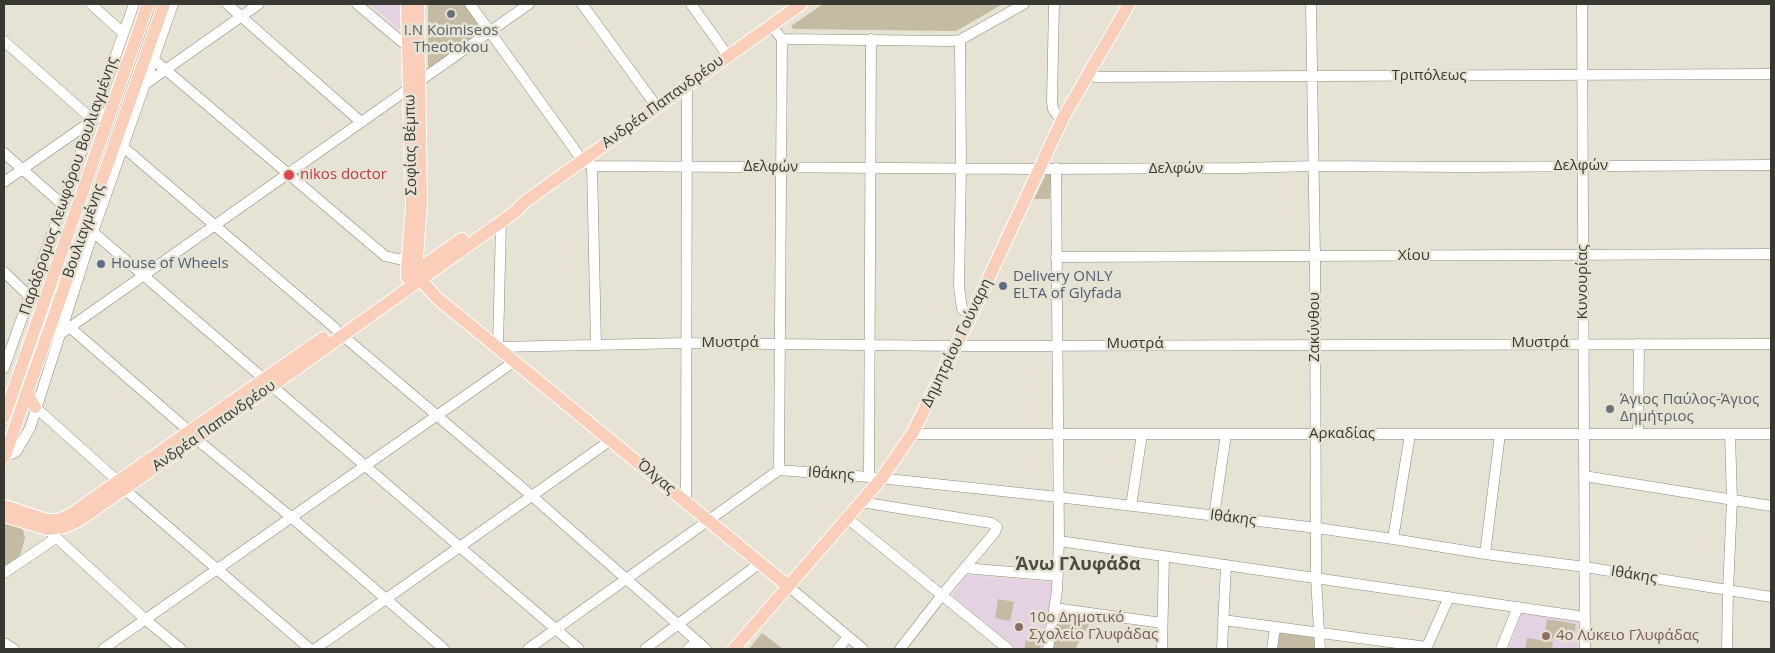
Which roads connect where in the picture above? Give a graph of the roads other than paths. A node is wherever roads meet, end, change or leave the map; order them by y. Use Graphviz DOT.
graph roads {
  1 [pos="91,4"];
  2 [pos="134,4"];
  3 [pos="148,4"];
  4 [pos="164,4"];
  5 [pos="172,4"];
  6 [pos="227,4"];
  7 [pos="260,4"];
  8 [pos="357,4"];
  9 [pos="408,4"];
  10 [pos="418,4"];
  11 [pos="470,4"];
  12 [pos="529,4"];
  13 [pos="582,4"];
  14 [pos="691,4"];
  15 [pos="801,4"];
  16 [pos="1024,4"];
  17 [pos="1054,4"];
  18 [pos="1129,4"];
  19 [pos="1311,4"];
  20 [pos="1582,4"];
  21 [pos="242,16"];
  22 [pos="771,25"];
  23 [pos="490,32"];
  24 [pos="123,33"];
  25 [pos="782,39"];
  26 [pos="871,39"];
  27 [pos="960,40"];
  28 [pos="4,41"];
  29 [pos="409,48"];
  30 [pos="728,56"];
  31 [pos="153,59"];
  32 [pos="167,71"];
  33 [pos="1088,74"];
  34 [pos="1771,74"];
  35 [pos="1582,75"];
  36 [pos="1312,76"];
  37 [pos="415,84"];
  38 [pos="687,85"];
  39 [pos="144,86"];
  40 [pos="657,106"];
  41 [pos="110,110"];
  42 [pos="1063,118"];
  43 [pos="93,120"];
  44 [pos="361,122"];
  45 [pos="68,138"];
  46 [pos="122,146"];
  47 [pos="84,147"];
  48 [pos="4,153"];
  49 [pos="587,163"];
  50 [pos="1771,165"];
  51 [pos="687,166"];
  52 [pos="780,166"];
  53 [pos="1313,166"];
  54 [pos="1583,166"];
  55 [pos="22,168"];
  56 [pos="870,168"];
  57 [pos="961,168"];
  58 [pos="1056,168"];
  59 [pos="1039,169"];
  60 [pos="289,173"];
  61 [pos="4,182"];
  62 [pos="526,201"];
  63 [pos="64,205"];
  64 [pos="501,222"];
  65 [pos="215,225"];
  66 [pos="93,232"];
  67 [pos="1771,254"];
  68 [pos="1583,255"];
  69 [pos="408,257"];
  70 [pos="1056,257"];
  71 [pos="1315,257"];
  72 [pos="4,272"];
  73 [pos="142,276"];
  74 [pos="414,278"];
  75 [pos="30,297"];
  76 [pos="971,316"];
  77 [pos="67,324"];
  78 [pos="339,332"];
  79 [pos="686,343"];
  80 [pos="779,343"];
  81 [pos="1584,343"];
  82 [pos="596,344"];
  83 [pos="870,344"];
  84 [pos="1058,344"];
  85 [pos="1315,344"];
  86 [pos="1639,344"];
  87 [pos="1771,344"];
  88 [pos="956,346"];
  89 [pos="498,347"];
  90 [pos="515,360"];
  91 [pos="4,368"];
  92 [pos="268,383"];
  93 [pos="27,391"];
  94 [pos="35,408"];
  95 [pos="437,415"];
  96 [pos="4,417"];
  97 [pos="192,434"];
  98 [pos="912,434"];
  99 [pos="1057,434"];
  100 [pos="1142,434"];
  101 [pos="1226,434"];
  102 [pos="1316,434"];
  103 [pos="1410,434"];
  104 [pos="1500,434"];
  105 [pos="1584,434"];
  106 [pos="1638,434"];
  107 [pos="1730,434"];
  108 [pos="1771,434"];
  109 [pos="611,440"];
  110 [pos="4,457"];
  111 [pos="365,466"];
  112 [pos="779,470"];
  113 [pos="1584,476"];
  114 [pos="875,478"];
  115 [pos="121,485"];
  116 [pos="532,496"];
  117 [pos="1058,497"];
  118 [pos="1732,500"];
  119 [pos="686,502"];
  120 [pos="861,502"];
  121 [pos="1131,506"];
  122 [pos="1771,506"];
  123 [pos="6,511"];
  124 [pos="1214,516"];
  125 [pos="291,517"];
  126 [pos="847,518"];
  127 [pos="709,521"];
  128 [pos="1317,528"];
  129 [pos="51,533"];
  130 [pos="1394,539"];
  131 [pos="1059,541"];
  132 [pos="459,547"];
  133 [pos="1485,554"];
  134 [pos="1164,557"];
  135 [pos="760,563"];
  136 [pos="1226,565"];
  137 [pos="1585,567"];
  138 [pos="964,568"];
  139 [pos="218,570"];
  140 [pos="4,574"];
  141 [pos="1058,576"];
  142 [pos="1316,577"];
  143 [pos="627,579"];
  144 [pos="788,586"];
  145 [pos="1728,591"];
  146 [pos="942,595"];
  147 [pos="1448,597"];
  148 [pos="1771,597"];
  149 [pos="386,599"];
  150 [pos="1518,607"];
  151 [pos="1054,608"];
  152 [pos="1585,617"];
  153 [pos="146,620"];
  154 [pos="1223,620"];
  155 [pos="1162,622"];
  156 [pos="677,624"];
  157 [pos="1275,628"];
  158 [pos="556,630"];
  159 [pos="1318,633"];
  160 [pos="848,637"];
  161 [pos="697,641"];
  162 [pos="4,643"];
  163 [pos="1426,648"];
  164 [pos="14,649"];
  165 [pos="103,649"];
  166 [pos="181,649"];
  167 [pos="310,649"];
  168 [pos="315,649"];
  169 [pos="444,649"];
  170 [pos="528,649"];
  171 [pos="579,649"];
  172 [pos="645,649"];
  173 [pos="688,649"];
  174 [pos="706,649"];
  175 [pos="734,649"];
  176 [pos="838,649"];
  177 [pos="864,649"];
  178 [pos="900,649"];
  179 [pos="1008,649"];
  180 [pos="1048,649"];
  181 [pos="1162,649"];
  182 [pos="1222,649"];
  183 [pos="1272,649"];
  184 [pos="1320,649"];
  185 [pos="1502,649"];
  186 [pos="1585,649"];
  187 [pos="1727,649"];
  1 -- 24 [label="street"];
  2 -- 24 [label="street, Παράδρομος Λεωφόρου Βουλιαγμένης"];
  3 -- 41 [label="main road, Βουλιαγμένης"];
  4 -- 93 [label="main road, Βουλιαγμένης"];
  5 -- 31 [label="street"];
  6 -- 21 [label="street"];
  7 -- 21 [label="street"];
  8 -- 29 [label="street"];
  9 -- 29 [label="main road, Σοφίας Βέμπω"];
  10 -- 37 [label="main road, Σοφίας Βέμπω"];
  11 -- 23 [label="street"];
  12 -- 23 [label="street"];
  13 -- 40 [label="street"];
  14 -- 30 [label="street"];
  15 -- 22 [label="main road, Ανδρέα Παπανδρέου"];
  16 -- 27 [label="street"];
  17 -- 42 [label="street"];
  18 -- 33 [label="main road, Δημητρίου Γούναρη"];
  19 -- 36 [label="street, Ζακύνθου"];
  20 -- 35 [label="street, Κυνουρίας"];
  21 -- 32 [label="street"];
  21 -- 44 [label="street"];
  22 -- 25 [label="street"];
  22 -- 30 [label="main road, Ανδρέα Παπανδρέου"];
  23 -- 37 [label="street"];
  23 -- 49 [label="street"];
  24 -- 43 [label="street, Παράδρομος Λεωφόρου Βουλιαγμένης"];
  25 -- 26 [label="street"];
  25 -- 52 [label="street"];
  26 -- 27 [label="street"];
  26 -- 56 [label="street"];
  27 -- 57 [label="street"];
  28 -- 43 [label="street"];
  29 -- 37 [label="main road, Σοφίας Βέμπω"];
  30 -- 38 [label="main road, Ανδρέα Παπανδρέου"];
  31 -- 32 [label="street"];
  31 -- 39 [label="street"];
  32 -- 39 [label="street"];
  32 -- 60 [label="street"];
  33 -- 36 [label="street, Τριπόλεως"];
  33 -- 42 [label="main road, Δημητρίου Γούναρη"];
  34 -- 35 [label="street, Τριπόλεως"];
  35 -- 36 [label="street, Τριπόλεως"];
  35 -- 54 [label="street, Κυνουρίας"];
  36 -- 53 [label="street, Ζακύνθου"];
  37 -- 44 [label="street"];
  37 -- 69 [label="main road, Σοφίας Βέμπω"];
  37 -- 74 [label="main road, Σοφίας Βέμπω"];
  38 -- 40 [label="main road, Ανδρέα Παπανδρέου"];
  38 -- 51 [label="street"];
  39 -- 46 [label="street"];
  40 -- 49 [label="main road, Ανδρέα Παπανδρέου"];
  41 -- 43 [label="street"];
  41 -- 96 [label="main road, Βουλιαγμένης"];
  42 -- 59 [label="main road, Δημητρίου Γούναρη"];
  43 -- 45 [label="street"];
  43 -- 47 [label="street, Παράδρομος Λεωφόρου Βουλιαγμένης"];
  44 -- 60 [label="street"];
  45 -- 47 [label="street"];
  45 -- 55 [label="street"];
  46 -- 65 [label="street"];
  46 -- 66 [label="street"];
  47 -- 63 [label="street, Παράδρομος Λεωφόρου Βουλιαγμένης"];
  48 -- 55 [label="street"];
  49 -- 51 [label="street, Δελφών"];
  49 -- 62 [label="main road, Ανδρέα Παπανδρέου"];
  49 -- 82 [label="street"];
  50 -- 54 [label="street, Δελφών"];
  51 -- 52 [label="street, Δελφών"];
  51 -- 79 [label="street"];
  52 -- 56 [label="street, Δελφών"];
  52 -- 80 [label="street"];
  53 -- 54 [label="street, Δελφών"];
  53 -- 58 [label="street, Δελφών"];
  53 -- 71 [label="street, Ζακύνθου"];
  54 -- 68 [label="street, Κυνουρίας"];
  55 -- 61 [label="street"];
  55 -- 63 [label="street"];
  56 -- 57 [label="street, Δελφών"];
  56 -- 83 [label="street"];
  57 -- 59 [label="street, Δελφών"];
  57 -- 76 [label="street"];
  58 -- 59 [label="street, Δελφών"];
  58 -- 70 [label="street"];
  59 -- 76 [label="main road, Δημητρίου Γούναρη"];
  60 -- 65 [label="street"];
  60 -- 69 [label="street"];
  62 -- 64 [label="main road, Ανδρέα Παπανδρέου"];
  62 -- 74 [label="main road, Ανδρέα Παπανδρέου"];
  63 -- 75 [label="street, Παράδρομος Λεωφόρου Βουλιαγμένης"];
  64 -- 74 [label="main road, Ανδρέα Παπανδρέου"];
  64 -- 89 [label="street"];
  65 -- 73 [label="street"];
  65 -- 78 [label="street"];
  66 -- 73 [label="street"];
  66 -- 77 [label="street"];
  67 -- 68 [label="street, Χίου"];
  68 -- 71 [label="street, Χίου"];
  68 -- 81 [label="street, Κυνουρίας"];
  69 -- 74 [label="main road, Σοφίας Βέμπω"];
  70 -- 71 [label="street, Χίου"];
  70 -- 84 [label="street"];
  71 -- 85 [label="street, Ζακύνθου"];
  72 -- 75 [label="street"];
  73 -- 77 [label="street"];
  73 -- 92 [label="street"];
  74 -- 78 [label="main road, Ανδρέα Παπανδρέου"];
  74 -- 89 [label="main road, Όλγας"];
  75 -- 91 [label="street, Παράδρομος Λεωφόρου Βουλιαγμένης"];
  76 -- 88 [label="main road, Δημητρίου Γούναρη"];
  77 -- 94 [label="street"];
  77 -- 97 [label="street"];
  78 -- 92 [label="main road, Ανδρέα Παπανδρέου"];
  78 -- 95 [label="street"];
  79 -- 80 [label="street, Μυστρά"];
  79 -- 82 [label="street, Μυστρά"];
  79 -- 119 [label="street"];
  80 -- 83 [label="street, Μυστρά"];
  80 -- 112 [label="street"];
  81 -- 85 [label="street, Μυστρά"];
  81 -- 86 [label="street, Μυστρά"];
  81 -- 105 [label="street, Κυνουρίας"];
  82 -- 89 [label="street, Μυστρά"];
  83 -- 88 [label="street, Μυστρά"];
  83 -- 114 [label="street"];
  84 -- 85 [label="street, Μυστρά"];
  84 -- 88 [label="street, Μυστρά"];
  84 -- 99 [label="street"];
  85 -- 102 [label="street, Ζακύνθου"];
  86 -- 87 [label="street, Μυστρά"];
  86 -- 106 [label="street"];
  88 -- 98 [label="main road, Δημητρίου Γούναρη"];
  89 -- 90 [label="main road, Όλγας"];
  90 -- 95 [label="street"];
  90 -- 109 [label="main road, Όλγας"];
  92 -- 97 [label="main road, Ανδρέα Παπανδρέου"];
  92 -- 111 [label="street"];
  93 -- 94 [label="main road"];
  93 -- 110 [label="main road, Βουλιαγμένης"];
  94 -- 110 [label="street"];
  94 -- 115 [label="street"];
  95 -- 111 [label="street"];
  95 -- 116 [label="street"];
  97 -- 115 [label="main road, Ανδρέα Παπανδρέου"];
  97 -- 125 [label="street"];
  98 -- 99 [label="street, Αρκαδίας"];
  98 -- 114 [label="main road, Δημητρίου Γούναρη"];
  99 -- 100 [label="street, Αρκαδίας"];
  99 -- 117 [label="street"];
  100 -- 101 [label="street, Αρκαδίας"];
  100 -- 121 [label="street"];
  101 -- 102 [label="street, Αρκαδίας"];
  101 -- 124 [label="street"];
  102 -- 103 [label="street, Αρκαδίας"];
  102 -- 128 [label="street, Ζακύνθου"];
  103 -- 104 [label="street, Αρκαδίας"];
  103 -- 130 [label="street"];
  104 -- 105 [label="street, Αρκαδίας"];
  104 -- 133 [label="street"];
  105 -- 106 [label="street, Αρκαδίας"];
  105 -- 113 [label="street, Κυνουρίας"];
  106 -- 107 [label="street, Αρκαδίας"];
  107 -- 108 [label="street, Αρκαδίας"];
  107 -- 118 [label="street"];
  109 -- 116 [label="street"];
  109 -- 119 [label="main road, Όλγας"];
  111 -- 125 [label="street"];
  111 -- 132 [label="street"];
  112 -- 114 [label="street, Ιθάκης"];
  112 -- 127 [label="street"];
  113 -- 118 [label="street"];
  113 -- 137 [label="street, Κυνουρίας"];
  114 -- 117 [label="street, Ιθάκης"];
  114 -- 120 [label="main road, Δημητρίου Γούναρη"];
  115 -- 123 [label="main road, Ανδρέα Παπανδρέου"];
  115 -- 129 [label="main road, Ανδρέα Παπανδρέου"];
  115 -- 139 [label="street"];
  116 -- 132 [label="street"];
  116 -- 143 [label="street"];
  117 -- 121 [label="street, Ιθάκης"];
  117 -- 131 [label="street"];
  118 -- 122 [label="street"];
  118 -- 145 [label="street"];
  119 -- 127 [label="main road, Όλγας"];
  120 -- 126 [label="main road, Δημητρίου Γούναρη"];
  120 -- 138 [label="street"];
  121 -- 124 [label="street, Ιθάκης"];
  123 -- 129 [label="main road, Ανδρέα Παπανδρέου"];
  124 -- 128 [label="street, Ιθάκης"];
  125 -- 139 [label="street"];
  125 -- 149 [label="street"];
  126 -- 144 [label="main road, Δημητρίου Γούναρη"];
  126 -- 146 [label="street"];
  127 -- 135 [label="main road, Όλγας"];
  127 -- 143 [label="street"];
  128 -- 130 [label="street, Ιθάκης"];
  128 -- 142 [label="street, Ζακύνθου"];
  129 -- 140 [label="street, Ανδρέα Παπανδρέου"];
  129 -- 153 [label="street"];
  130 -- 133 [label="street, Ιθάκης"];
  131 -- 134 [label="street"];
  131 -- 141 [label="street"];
  132 -- 149 [label="street"];
  132 -- 158 [label="street"];
  133 -- 137 [label="street, Ιθάκης"];
  134 -- 136 [label="street"];
  134 -- 155 [label="street"];
  135 -- 144 [label="main road, Όλγας"];
  135 -- 156 [label="street"];
  136 -- 142 [label="street"];
  136 -- 154 [label="street"];
  137 -- 145 [label="street, Ιθάκης"];
  137 -- 152 [label="street, Κυνουρίας"];
  138 -- 141 [label="street"];
  138 -- 146 [label="street"];
  139 -- 153 [label="street"];
  139 -- 167 [label="street"];
  141 -- 151 [label="street"];
  142 -- 147 [label="street"];
  142 -- 159 [label="street, Ζακύνθου"];
  143 -- 156 [label="street"];
  143 -- 158 [label="street"];
  144 -- 160 [label="street, Όλγας"];
  144 -- 175 [label="main road, Δημητρίου Γούναρη"];
  145 -- 148 [label="street, Ιθάκης"];
  145 -- 187 [label="street"];
  146 -- 178 [label="street"];
  146 -- 179 [label="street"];
  147 -- 150 [label="street"];
  147 -- 163 [label="street"];
  149 -- 168 [label="street"];
  149 -- 169 [label="street"];
  150 -- 152 [label="street"];
  150 -- 185 [label="street"];
  151 -- 155 [label="street"];
  151 -- 180 [label="street"];
  152 -- 186 [label="street, Κυνουρίας"];
  153 -- 165 [label="street"];
  153 -- 166 [label="street"];
  154 -- 157 [label="street"];
  154 -- 182 [label="street"];
  155 -- 181 [label="street"];
  156 -- 161 [label="street"];
  156 -- 172 [label="street"];
  157 -- 159 [label="street"];
  157 -- 183 [label="street"];
  158 -- 170 [label="street"];
  158 -- 171 [label="street"];
  159 -- 163 [label="street"];
  159 -- 184 [label="street, Ζακύνθου"];
  160 -- 176 [label="street"];
  160 -- 177 [label="street, Όλγας"];
  161 -- 173 [label="street"];
  161 -- 174 [label="street"];
  162 -- 164 [label="street"];
}
